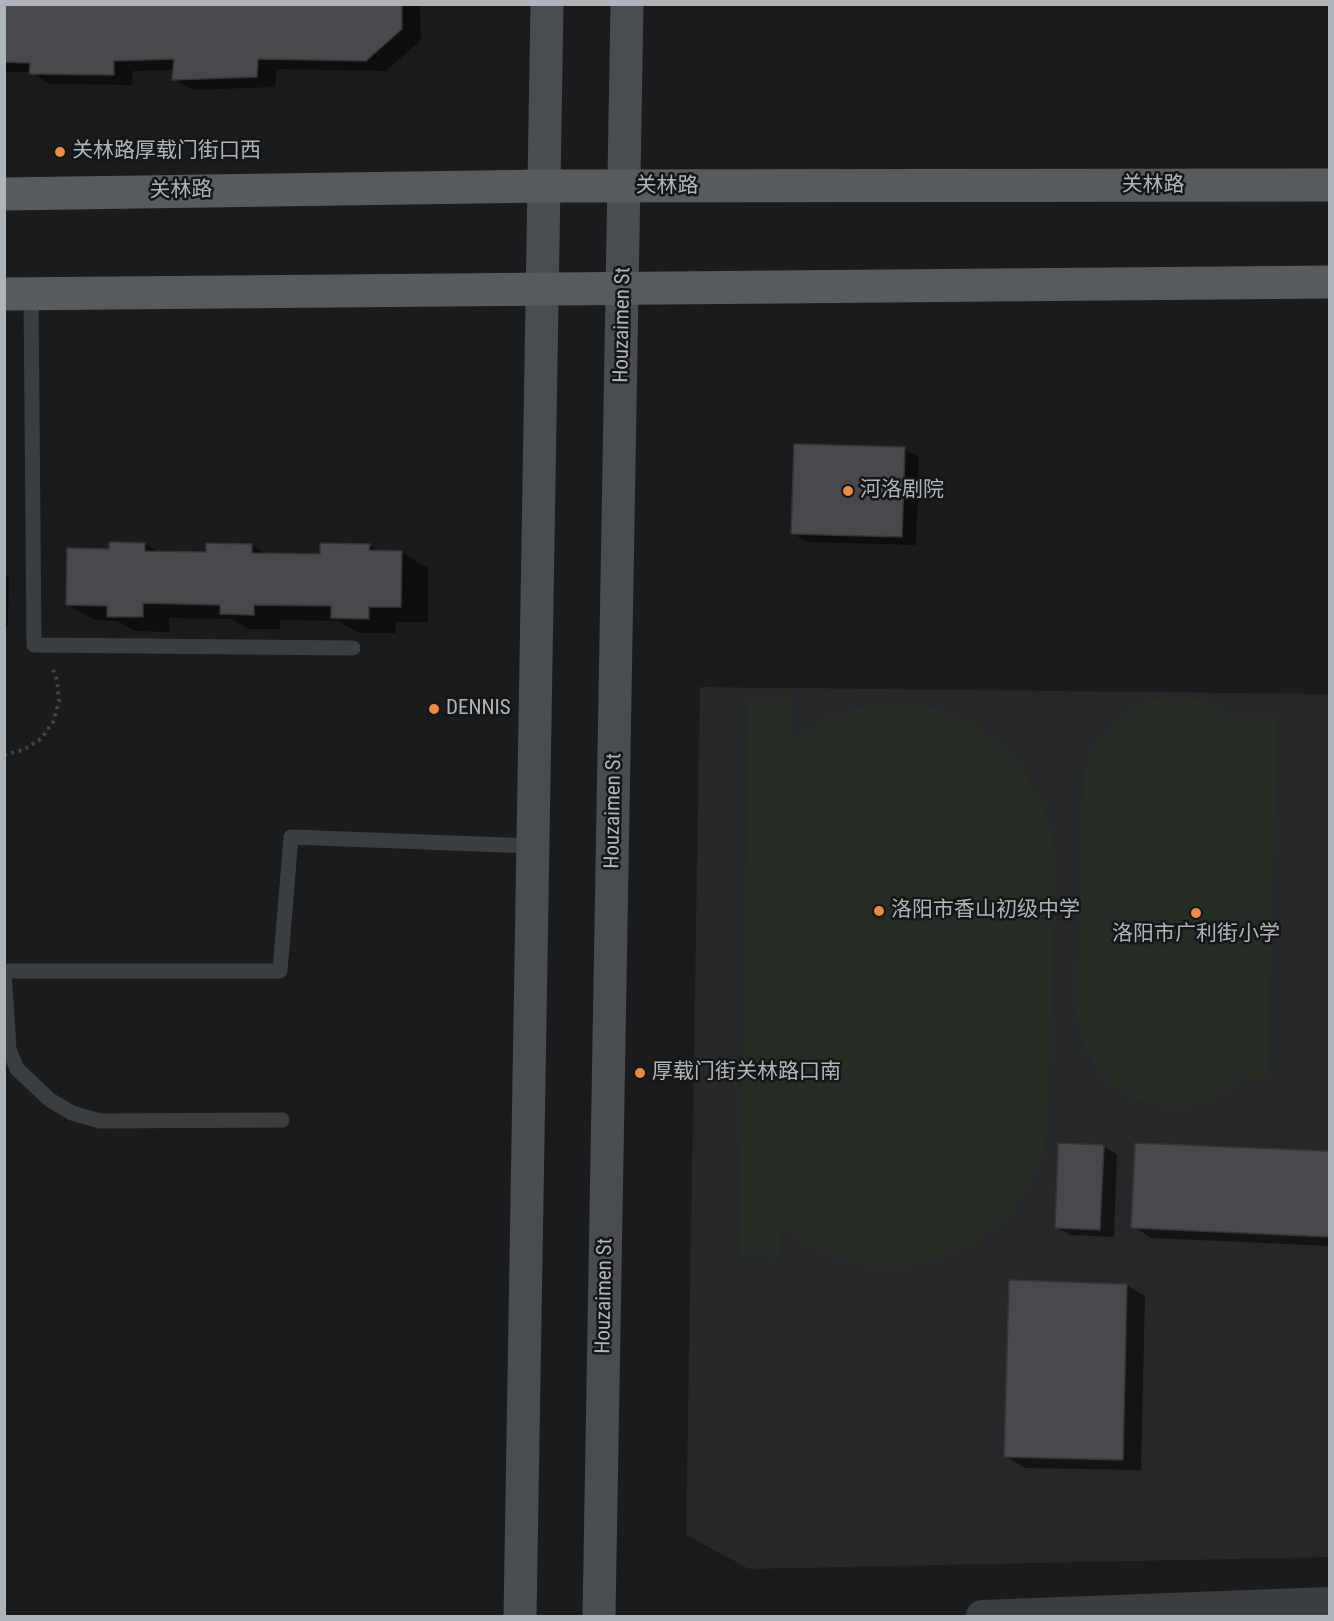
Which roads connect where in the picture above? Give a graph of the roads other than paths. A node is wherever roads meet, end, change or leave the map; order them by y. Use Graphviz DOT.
graph roads {
  1 [pos="547,4"];
  2 [pos="627,4"];
  3 [pos="1329,185"];
  4 [pos="544,186"];
  5 [pos="624,188"];
  6 [pos="4,194"];
  7 [pos="1329,282"];
  8 [pos="624,288"];
  9 [pos="540,289"];
  10 [pos="18,294"];
  11 [pos="353,648"];
  12 [pos="532,846"];
  13 [pos="5,971"];
  14 [pos="282,1120"];
  15 [pos="1329,1602"];
  16 [pos="520,1617"];
  17 [pos="599,1617"];
  18 [pos="982,1617"];
  1 -- 4 [label="main road"];
  2 -- 5 [label="main road, Houzaimen St"];
  3 -- 5 [label="main road, 关林路"];
  4 -- 5 [label="main road, 关林路"];
  4 -- 6 [label="main road, 关林路"];
  4 -- 9 [label="main road"];
  5 -- 8 [label="main road, Houzaimen St"];
  7 -- 8 [label="main road"];
  8 -- 9 [label="main road"];
  8 -- 17 [label="main road, Houzaimen St"];
  9 -- 10 [label="main road"];
  9 -- 12 [label="main road"];
  10 -- 11 [label="lane"];
  12 -- 13 [label="lane"];
  12 -- 16 [label="main road"];
  13 -- 14 [label="lane"];
  15 -- 18 [label="street"];
}
